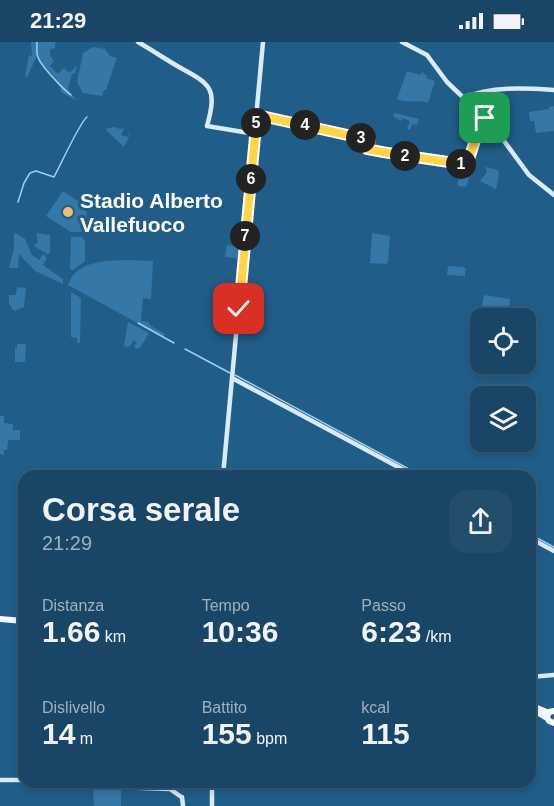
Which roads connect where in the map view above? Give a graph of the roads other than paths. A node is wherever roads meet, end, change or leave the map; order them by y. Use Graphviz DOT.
graph roads {
  1 [pos="138,42"];
  2 [pos="263,42"];
  3 [pos="402,42"];
  4 [pos="554,90"];
  5 [pos="463,98"];
  6 [pos="257,113"];
  7 [pos="485,118"];
  8 [pos="255,134"];
  9 [pos="554,195"];
  10 [pos="232,378"];
  11 [pos="224,470"];
  12 [pos="405,470"];
  13 [pos="536,541"];
  14 [pos="554,551"];
  15 [pos="0,617"];
  16 [pos="18,618"];
  17 [pos="554,675"];
  18 [pos="536,676"];
  19 [pos="550,714"];
  20 [pos="554,723"];
  21 [pos="0,780"];
  22 [pos="18,780"];
  23 [pos="124,788"];
  24 [pos="212,788"];
  25 [pos="183,806"];
  26 [pos="212,806"];
  1 -- 8 [label="street"];
  2 -- 6 [label="street"];
  3 -- 5 [label="street"];
  4 -- 5 [label="street"];
  5 -- 7 [label="street"];
  6 -- 7 [label="street"];
  6 -- 8 [label="street"];
  7 -- 9 [label="street"];
  8 -- 10 [label="street"];
  10 -- 11 [label="street"];
  10 -- 12 [label="street"];
  13 -- 14 [label="street"];
  15 -- 16 [label="main road"];
  17 -- 18 [label="street"];
  19 -- 20 [label="main road"];
  21 -- 22 [label="street"];
  23 -- 25 [label="street"];
  24 -- 26 [label="street"];
}
